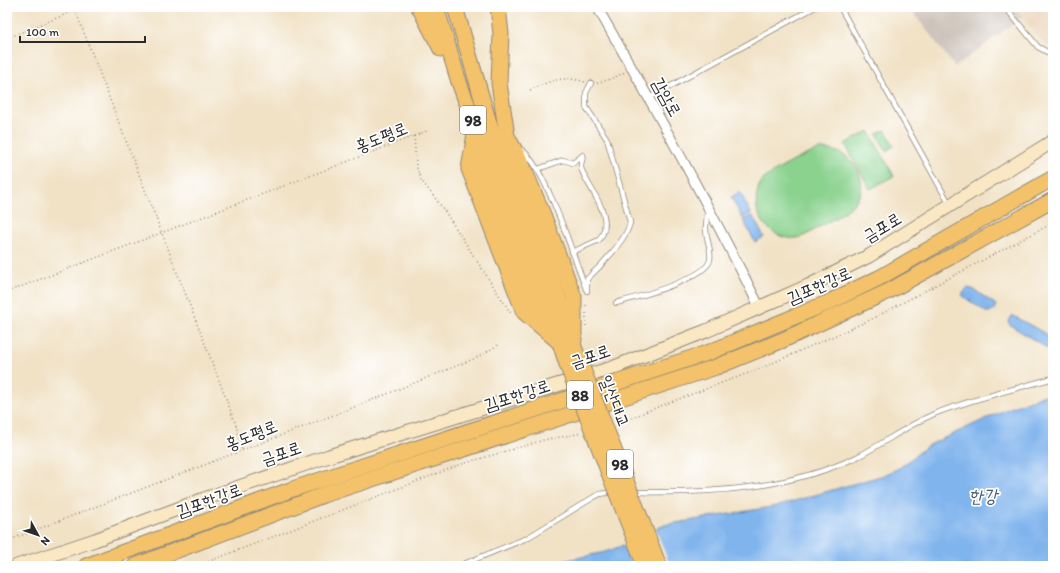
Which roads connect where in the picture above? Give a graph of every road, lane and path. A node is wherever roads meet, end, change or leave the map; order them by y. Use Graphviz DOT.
graph roads {
  1 [pos="74,7"];
  2 [pos="84,7"];
  3 [pos="419,7"];
  4 [pos="436,7"];
  5 [pos="455,7"];
  6 [pos="498,7"];
  7 [pos="597,7"];
  8 [pos="815,7"];
  9 [pos="840,7"];
  10 [pos="1005,7"];
  11 [pos="76,10"];
  12 [pos="7,38"];
  13 [pos="1053,55"];
  14 [pos="633,68"];
  15 [pos="459,82"];
  16 [pos="591,83"];
  17 [pos="530,90"];
  18 [pos="649,98"];
  19 [pos="482,124"];
  20 [pos="427,131"];
  21 [pos="414,136"];
  22 [pos="507,136"];
  23 [pos="1053,141"];
  24 [pos="522,150"];
  25 [pos="538,169"];
  26 [pos="1053,178"];
  27 [pos="1053,200"];
  28 [pos="708,204"];
  29 [pos="950,205"];
  30 [pos="161,232"];
  31 [pos="572,252"];
  32 [pos="587,291"];
  33 [pos="7,292"];
  34 [pos="616,302"];
  35 [pos="760,308"];
  36 [pos="513,317"];
  37 [pos="586,334"];
  38 [pos="558,341"];
  39 [pos="500,344"];
  40 [pos="574,348"];
  41 [pos="574,365"];
  42 [pos="1053,378"];
  43 [pos="242,451"];
  44 [pos="620,492"];
  45 [pos="628,492"];
  46 [pos="7,541"];
  47 [pos="17,566"];
  48 [pos="86,566"];
  49 [pos="135,566"];
  50 [pos="458,566"];
  51 [pos="645,566"];
  52 [pos="659,566"];
  1 -- 11 [label="path"];
  2 -- 11 [label="path"];
  3 -- 15 [label="highway"];
  4 -- 15 [label="highway, 98"];
  5 -- 19 [label="highway, 98"];
  6 -- 22 [label="highway"];
  7 -- 14 [label="street, 감암로"];
  8 -- 18 [label="lane"];
  9 -- 29 [label="lane"];
  10 -- 13 [label="lane"];
  11 -- 12 [label="path"];
  11 -- 30 [label="path"];
  14 -- 16 [label="path"];
  14 -- 18 [label="street, 감암로"];
  15 -- 19 [label="highway, 98"];
  16 -- 17 [label="path"];
  16 -- 32 [label="lane"];
  18 -- 28 [label="street, 감암로"];
  19 -- 22 [label="highway"];
  19 -- 38 [label="highway, 98"];
  19 -- 38 [label="highway"];
  19 -- 40 [label="highway, 98"];
  20 -- 21 [label="path, 홍도평로"];
  21 -- 30 [label="path, 홍도평로"];
  21 -- 36 [label="path"];
  22 -- 24 [label="highway"];
  22 -- 40 [label="highway"];
  23 -- 29 [label="main road, 금포로"];
  24 -- 25 [label="lane"];
  24 -- 40 [label="highway"];
  25 -- 31 [label="lane"];
  25 -- 31 [label="lane"];
  26 -- 48 [label="highway, 김포한강로 / 88"];
  27 -- 49 [label="highway, 김포한강로 / 88"];
  28 -- 34 [label="lane"];
  28 -- 35 [label="street, 감암로"];
  29 -- 35 [label="main road, 금포로"];
  30 -- 33 [label="path, 홍도평로"];
  30 -- 43 [label="path"];
  31 -- 32 [label="lane"];
  32 -- 37 [label="path"];
  35 -- 47 [label="main road, 금포로"];
  38 -- 41 [label="highway, 98"];
  39 -- 43 [label="path, 홍도평로"];
  40 -- 41 [label="highway, 98"];
  41 -- 51 [label="highway, 일산대교 / 98, bridge"];
  41 -- 52 [label="highway, 일산대교 / 98, bridge"];
  42 -- 45 [label="lane"];
  43 -- 46 [label="path, 홍도평로"];
  44 -- 50 [label="lane"];
}
